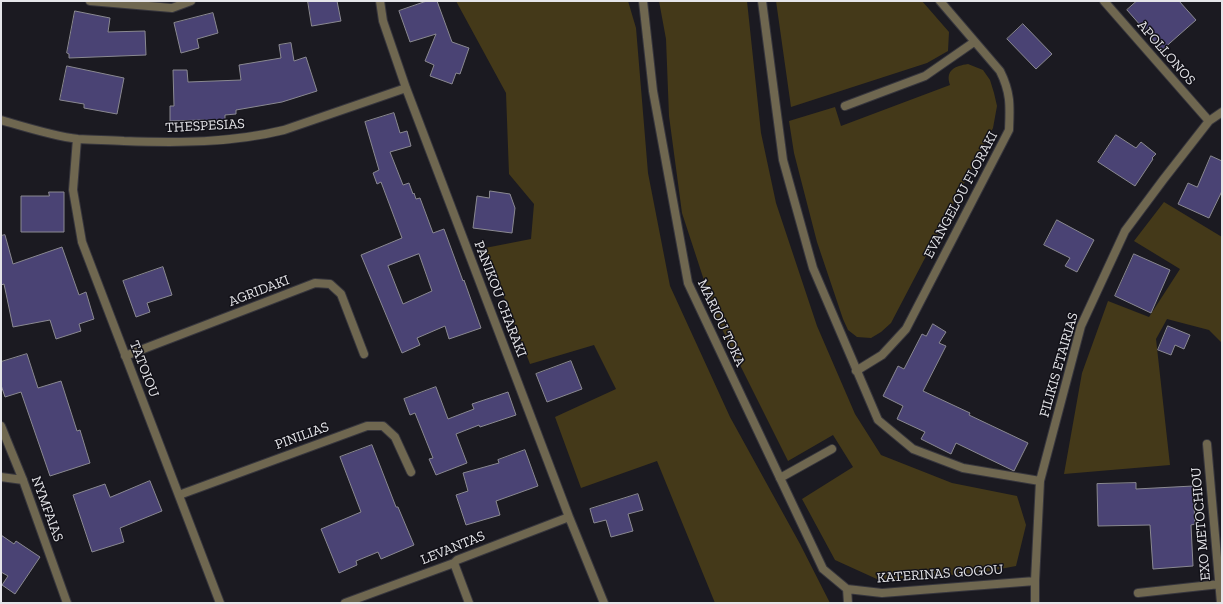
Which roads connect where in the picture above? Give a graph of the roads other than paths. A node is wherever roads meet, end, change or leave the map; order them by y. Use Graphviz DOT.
graph roads {
  1 [pos="90,1"];
  2 [pos="191,1"];
  3 [pos="380,1"];
  4 [pos="643,1"];
  5 [pos="762,1"];
  6 [pos="940,1"];
  7 [pos="1104,1"];
  8 [pos="974,42"];
  9 [pos="406,88"];
  10 [pos="845,106"];
  11 [pos="1222,112"];
  12 [pos="1,120"];
  13 [pos="1209,121"];
  14 [pos="77,139"];
  15 [pos="364,354"];
  16 [pos="125,356"];
  17 [pos="856,371"];
  18 [pos="1,426"];
  19 [pos="1207,444"];
  20 [pos="832,449"];
  21 [pos="411,472"];
  22 [pos="1,477"];
  23 [pos="780,478"];
  24 [pos="23,480"];
  25 [pos="1040,481"];
  26 [pos="179,495"];
  27 [pos="569,517"];
  28 [pos="454,563"];
  29 [pos="1035,581"];
  30 [pos="1220,584"];
  31 [pos="847,589"];
  32 [pos="1138,593"];
  33 [pos="67,603"];
  34 [pos="220,603"];
  35 [pos="346,603"];
  36 [pos="468,603"];
  37 [pos="604,603"];
  38 [pos="848,603"];
  39 [pos="1035,603"];
  40 [pos="1221,603"];
  1 -- 2 [label="street"];
  3 -- 9 [label="street, PANIKOU CHARAKI"];
  4 -- 23 [label="street, MARIOU TOKA"];
  5 -- 17 [label="street"];
  6 -- 8 [label="street, EVANGELOU FLORAKI"];
  7 -- 13 [label="street, APOLLONOS"];
  8 -- 10 [label="street"];
  8 -- 17 [label="street, EVANGELOU FLORAKI"];
  9 -- 14 [label="street, THESPESIAS"];
  9 -- 27 [label="street, PANIKOU CHARAKI"];
  11 -- 13 [label="street, FILIKIS ETAIRIAS"];
  12 -- 14 [label="street, THESPESIAS"];
  13 -- 25 [label="street, FILIKIS ETAIRIAS"];
  14 -- 16 [label="street, TATOIOU"];
  15 -- 16 [label="street, AGRIDAKI"];
  16 -- 26 [label="street, TATOIOU"];
  17 -- 25 [label="street"];
  18 -- 24 [label="street, NYMFAIAS"];
  19 -- 30 [label="street, EXO METOCHIOU"];
  20 -- 23 [label="street"];
  21 -- 26 [label="street, PINILIAS"];
  22 -- 24 [label="street"];
  23 -- 31 [label="street, MARIOU TOKA"];
  24 -- 33 [label="street, NYMFAIAS"];
  25 -- 29 [label="street, FILIKIS ETAIRIAS"];
  26 -- 34 [label="street, TATOIOU"];
  27 -- 28 [label="street, LEVANTAS"];
  27 -- 37 [label="street, PANIKOU CHARAKI"];
  28 -- 35 [label="street, LEVANTAS"];
  28 -- 36 [label="street"];
  29 -- 31 [label="street, KATERINAS GOGOU"];
  29 -- 39 [label="street, FILIKIS ETAIRIAS"];
  30 -- 32 [label="street"];
  30 -- 40 [label="street, EXO METOCHIOU"];
  31 -- 38 [label="street"];
}
